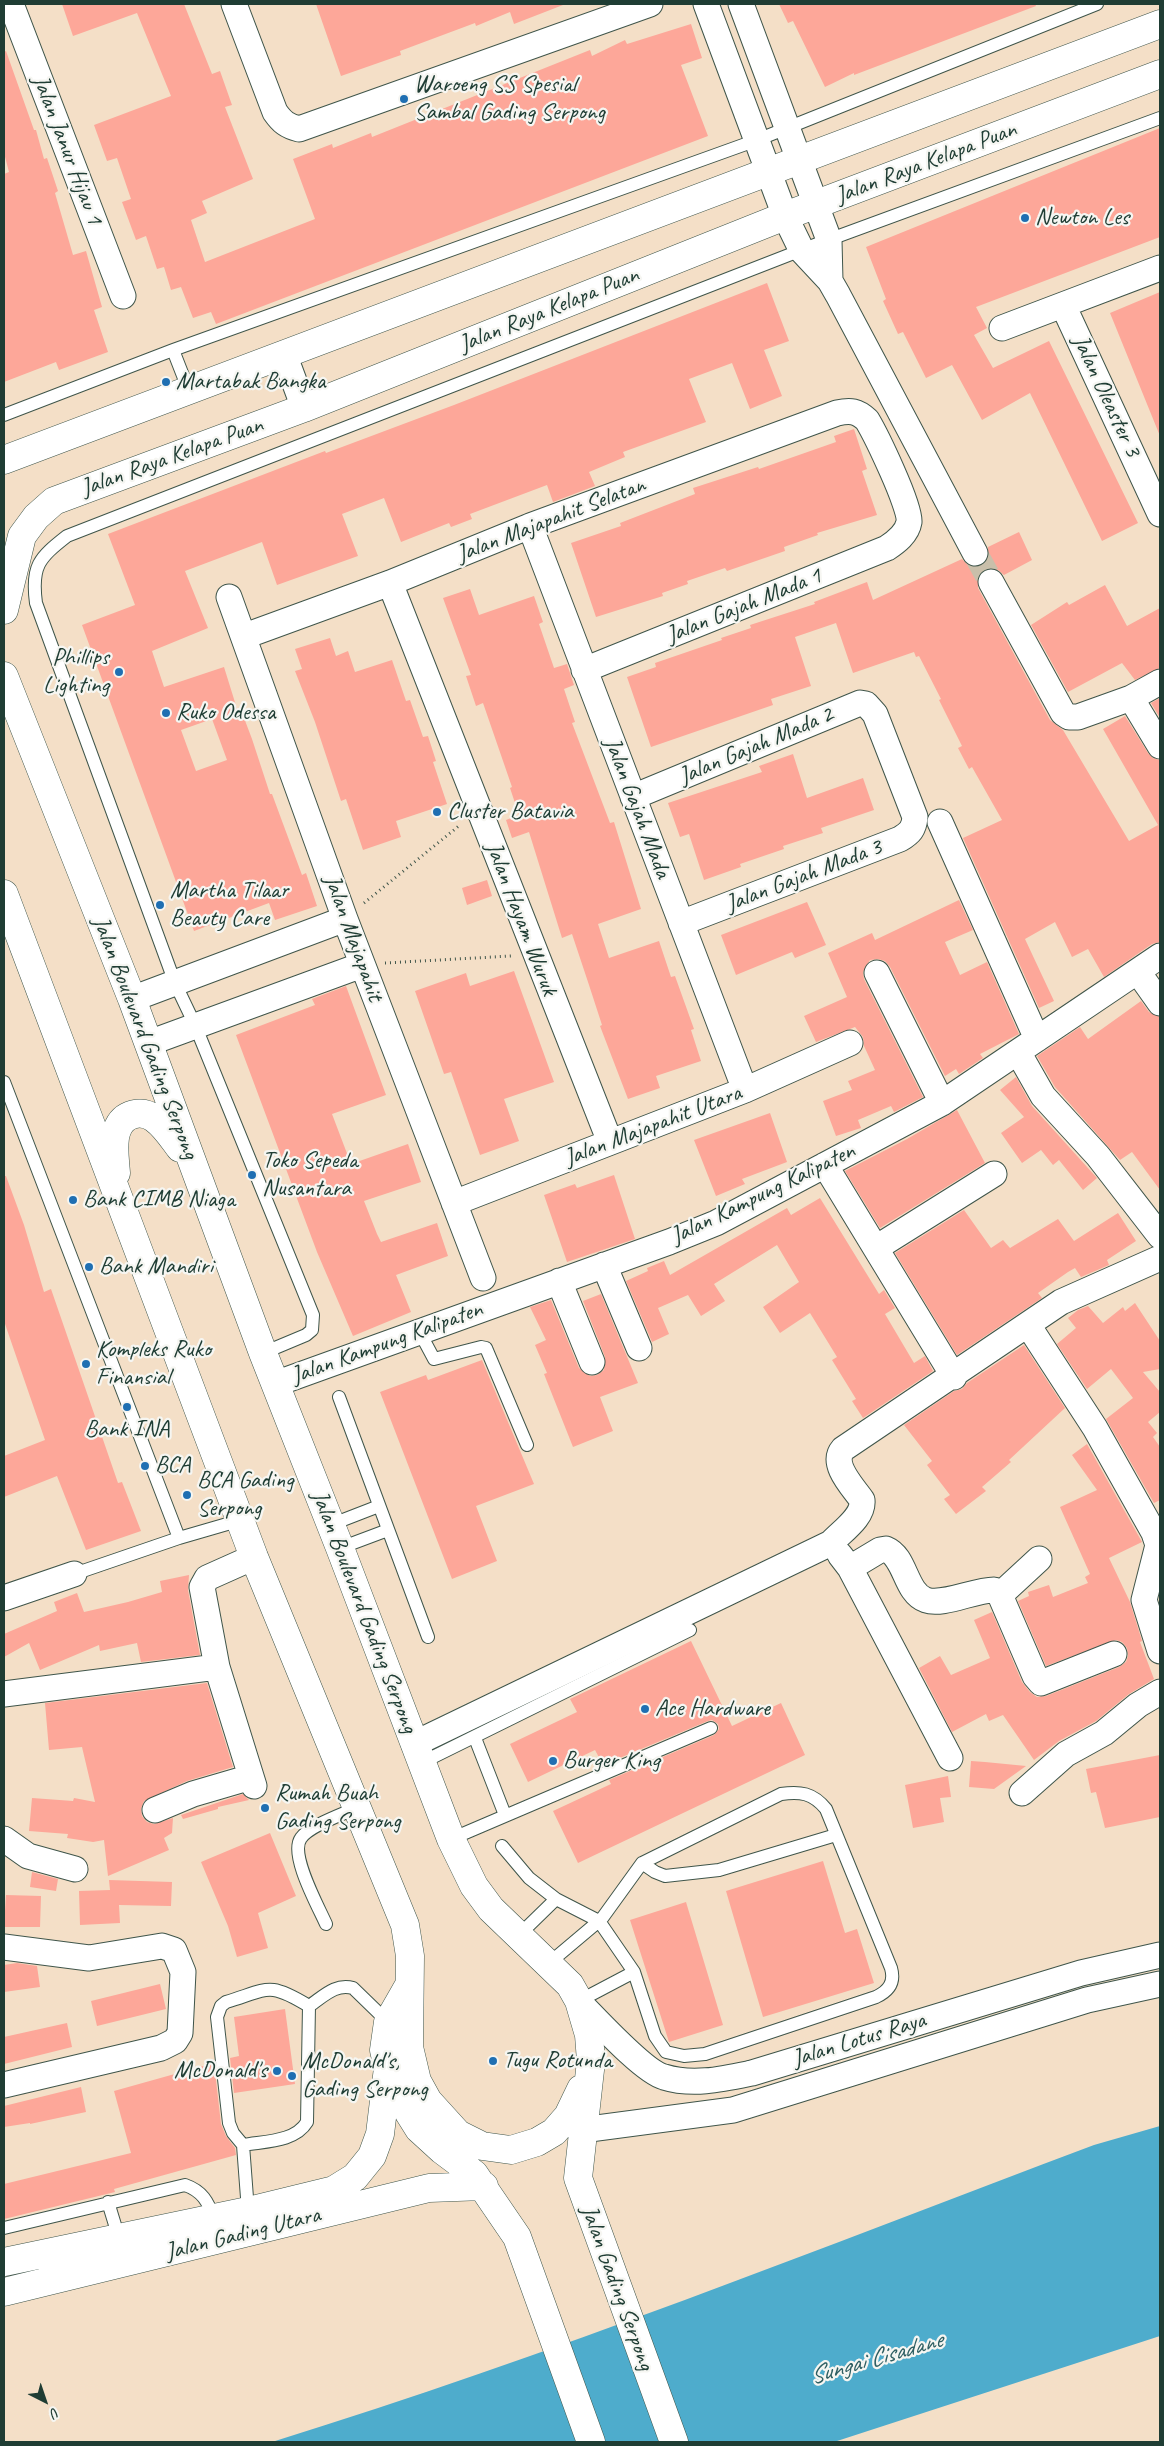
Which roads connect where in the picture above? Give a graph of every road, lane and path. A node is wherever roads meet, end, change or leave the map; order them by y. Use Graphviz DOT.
graph roads {
  1 [pos="11,4"];
  2 [pos="234,4"];
  3 [pos="650,4"];
  4 [pos="706,4"];
  5 [pos="741,4"];
  6 [pos="1097,4"];
  7 [pos="1160,24"];
  8 [pos="1160,74"];
  9 [pos="1160,118"];
  10 [pos="787,127"];
  11 [pos="757,140"];
  12 [pos="800,160"];
  13 [pos="769,172"];
  14 [pos="817,204"];
  15 [pos="785,216"];
  16 [pos="829,240"];
  17 [pos="802,251"];
  18 [pos="1160,268"];
  19 [pos="830,281"];
  20 [pos="123,296"];
  21 [pos="1064,305"];
  22 [pos="1002,328"];
  23 [pos="173,350"];
  24 [pos="284,354"];
  25 [pos="189,391"];
  26 [pos="304,408"];
  27 [pos="4,415"];
  28 [pos="4,460"];
  29 [pos="1160,514"];
  30 [pos="530,526"];
  31 [pos="901,539"];
  32 [pos="975,553"];
  33 [pos="991,582"];
  34 [pos="390,583"];
  35 [pos="229,596"];
  36 [pos="4,610"];
  37 [pos="245,636"];
  38 [pos="584,670"];
  39 [pos="4,676"];
  40 [pos="1160,682"];
  41 [pos="1131,698"];
  42 [pos="1160,746"];
  43 [pos="633,797"];
  44 [pos="478,811"];
  45 [pos="915,817"];
  46 [pos="940,822"];
  47 [pos="4,894"];
  48 [pos="345,919"];
  49 [pos="681,923"];
  50 [pos="535,955"];
  51 [pos="1160,956"];
  52 [pos="362,965"];
  53 [pos="1138,972"];
  54 [pos="877,973"];
  55 [pos="175,983"];
  56 [pos="132,999"];
  57 [pos="1160,1003"];
  58 [pos="195,1025"];
  59 [pos="149,1043"];
  60 [pos="850,1044"];
  61 [pos="1028,1045"];
  62 [pos="4,1082"];
  63 [pos="745,1090"];
  64 [pos="942,1103"];
  65 [pos="610,1142"];
  66 [pos="194,1165"];
  67 [pos="825,1165"];
  68 [pos="994,1174"];
  69 [pos="118,1194"];
  70 [pos="454,1203"];
  71 [pos="1160,1236"];
  72 [pos="876,1248"];
  73 [pos="1160,1258"];
  74 [pos="604,1265"];
  75 [pos="483,1278"];
  76 [pos="559,1281"];
  77 [pos="1028,1325"];
  78 [pos="419,1332"];
  79 [pos="639,1348"];
  80 [pos="263,1353"];
  81 [pos="592,1362"];
  82 [pos="954,1377"];
  83 [pos="275,1384"];
  84 [pos="339,1397"];
  85 [pos="527,1445"];
  86 [pos="379,1506"];
  87 [pos="241,1520"];
  88 [pos="388,1530"];
  89 [pos="335,1536"];
  90 [pos="179,1538"];
  91 [pos="831,1543"];
  92 [pos="254,1557"];
  93 [pos="1039,1559"];
  94 [pos="850,1568"];
  95 [pos="74,1574"];
  96 [pos="1000,1595"];
  97 [pos="4,1598"];
  98 [pos="690,1630"];
  99 [pos="428,1637"];
  100 [pos="1160,1651"];
  101 [pos="1114,1654"];
  102 [pos="217,1667"];
  103 [pos="1160,1692"];
  104 [pos="4,1694"];
  105 [pos="711,1728"];
  106 [pos="475,1738"];
  107 [pos="418,1754"];
  108 [pos="950,1758"];
  109 [pos="1022,1793"];
  110 [pos="358,1807"];
  111 [pos="155,1810"];
  112 [pos="505,1816"];
  113 [pos="836,1835"];
  114 [pos="4,1839"];
  115 [pos="451,1839"];
  116 [pos="502,1846"];
  117 [pos="642,1863"];
  118 [pos="75,1869"];
  119 [pos="556,1899"];
  120 [pos="599,1921"];
  121 [pos="326,1924"];
  122 [pos="518,1936"];
  123 [pos="4,1947"];
  124 [pos="1160,1955"];
  125 [pos="548,1964"];
  126 [pos="634,1972"];
  127 [pos="1160,1984"];
  128 [pos="409,1986"];
  129 [pos="580,2002"];
  130 [pos="309,2006"];
  131 [pos="388,2022"];
  132 [pos="388,2068"];
  133 [pos="590,2069"];
  134 [pos="704,2082"];
  135 [pos="4,2085"];
  136 [pos="698,2115"];
  137 [pos="582,2130"];
  138 [pos="244,2145"];
  139 [pos="479,2180"];
  140 [pos="108,2202"];
  141 [pos="248,2212"];
  142 [pos="214,2219"];
  143 [pos="4,2228"];
  144 [pos="120,2238"];
  145 [pos="4,2262"];
  146 [pos="4,2292"];
  147 [pos="591,2442"];
  148 [pos="674,2442"];
  1 -- 20 [label="street, Jalan Janur Hijau 1"];
  2 -- 3 [label="street"];
  4 -- 11 [label="street"];
  5 -- 10 [label="street"];
  6 -- 10 [label="lane"];
  7 -- 12 [label="main road, Jalan Raya Kelapa Puan"];
  8 -- 14 [label="main road, Jalan Raya Kelapa Puan"];
  9 -- 16 [label="lane"];
  10 -- 11 [label="lane"];
  10 -- 12 [label="street"];
  11 -- 13 [label="street"];
  11 -- 23 [label="lane"];
  12 -- 13 [label="main road, Jalan Raya Kelapa Puan"];
  12 -- 14 [label="street"];
  13 -- 15 [label="street"];
  13 -- 24 [label="main road, Jalan Raya Kelapa Puan"];
  14 -- 15 [label="main road, Jalan Raya Kelapa Puan"];
  14 -- 16 [label="street"];
  15 -- 17 [label="street"];
  15 -- 26 [label="main road, Jalan Raya Kelapa Puan"];
  16 -- 17 [label="lane"];
  16 -- 19 [label="street"];
  17 -- 19 [label="street"];
  17 -- 55 [label="lane"];
  18 -- 21 [label="street"];
  19 -- 32 [label="street"];
  21 -- 22 [label="street"];
  21 -- 29 [label="street, Jalan Oleaster 3"];
  23 -- 25 [label="lane"];
  23 -- 27 [label="lane"];
  24 -- 25 [label="main road, Jalan Raya Kelapa Puan"];
  24 -- 26 [label="street"];
  25 -- 28 [label="main road, Jalan Raya Kelapa Puan"];
  26 -- 36 [label="main road, Jalan Raya Kelapa Puan"];
  30 -- 31 [label="street, Jalan Majapahit Selatan"];
  30 -- 34 [label="street, Jalan Majapahit Selatan"];
  30 -- 38 [label="street, Jalan Gajah Mada"];
  31 -- 38 [label="street, Jalan Gajah Mada 1"];
  33 -- 41 [label="street"];
  34 -- 37 [label="street, Jalan Majapahit Selatan"];
  34 -- 44 [label="street, Jalan Hayam Wuruk"];
  35 -- 37 [label="street, Jalan Majapahit"];
  37 -- 48 [label="street, Jalan Majapahit"];
  38 -- 43 [label="street, Jalan Gajah Mada"];
  39 -- 56 [label="main road, Jalan Boulevard Gading Serpong"];
  40 -- 41 [label="street"];
  41 -- 42 [label="street"];
  43 -- 45 [label="street, Jalan Gajah Mada 2"];
  43 -- 49 [label="street, Jalan Gajah Mada"];
  44 -- 48 [label="path"];
  44 -- 50 [label="street, Jalan Hayam Wuruk"];
  45 -- 49 [label="street, Jalan Gajah Mada 3"];
  46 -- 61 [label="street"];
  47 -- 69 [label="main road"];
  48 -- 52 [label="street, Jalan Majapahit"];
  48 -- 55 [label="street"];
  49 -- 63 [label="street, Jalan Gajah Mada"];
  50 -- 52 [label="path"];
  50 -- 65 [label="street, Jalan Hayam Wuruk"];
  51 -- 53 [label="street, Jalan Kampung Kalipaten"];
  52 -- 58 [label="street"];
  52 -- 70 [label="street, Jalan Majapahit"];
  53 -- 57 [label="street"];
  53 -- 61 [label="street, Jalan Kampung Kalipaten"];
  54 -- 64 [label="street"];
  55 -- 56 [label="street"];
  55 -- 58 [label="lane"];
  56 -- 59 [label="main road, Jalan Boulevard Gading Serpong"];
  58 -- 59 [label="street"];
  58 -- 80 [label="lane"];
  59 -- 66 [label="main road, Jalan Boulevard Gading Serpong"];
  60 -- 63 [label="street, Jalan Majapahit Utara"];
  61 -- 64 [label="street, Jalan Kampung Kalipaten"];
  61 -- 71 [label="street"];
  62 -- 90 [label="lane"];
  63 -- 65 [label="street, Jalan Majapahit Utara"];
  64 -- 67 [label="street, Jalan Kampung Kalipaten"];
  65 -- 70 [label="street, Jalan Majapahit Utara"];
  66 -- 69 [label="main road"];
  66 -- 80 [label="main road, Jalan Boulevard Gading Serpong"];
  67 -- 72 [label="street"];
  67 -- 74 [label="street, Jalan Kampung Kalipaten"];
  68 -- 72 [label="street"];
  69 -- 87 [label="main road"];
  70 -- 75 [label="street, Jalan Majapahit"];
  72 -- 82 [label="street"];
  73 -- 77 [label="street"];
  74 -- 76 [label="street, Jalan Kampung Kalipaten"];
  74 -- 79 [label="street"];
  76 -- 78 [label="street, Jalan Kampung Kalipaten"];
  76 -- 81 [label="street"];
  77 -- 82 [label="street"];
  77 -- 100 [label="street"];
  78 -- 83 [label="street, Jalan Kampung Kalipaten"];
  78 -- 85 [label="lane"];
  80 -- 83 [label="main road, Jalan Boulevard Gading Serpong"];
  82 -- 91 [label="street"];
  83 -- 89 [label="main road, Jalan Boulevard Gading Serpong"];
  84 -- 86 [label="lane"];
  86 -- 88 [label="lane"];
  86 -- 89 [label="lane"];
  87 -- 90 [label="lane"];
  87 -- 92 [label="main road"];
  88 -- 89 [label="lane"];
  88 -- 99 [label="lane"];
  89 -- 107 [label="main road, Jalan Boulevard Gading Serpong"];
  90 -- 95 [label="lane"];
  91 -- 94 [label="street"];
  91 -- 107 [label="street"];
  92 -- 102 [label="street"];
  92 -- 110 [label="main road"];
  93 -- 96 [label="street"];
  94 -- 96 [label="street"];
  94 -- 108 [label="street"];
  95 -- 97 [label="street"];
  96 -- 101 [label="street"];
  98 -- 106 [label="lane"];
  102 -- 104 [label="street"];
  102 -- 111 [label="street"];
  103 -- 109 [label="street"];
  105 -- 112 [label="lane"];
  106 -- 107 [label="lane"];
  106 -- 112 [label="lane"];
  107 -- 115 [label="main road, Jalan Boulevard Gading Serpong"];
  110 -- 121 [label="lane"];
  110 -- 128 [label="main road"];
  112 -- 115 [label="lane"];
  113 -- 117 [label="lane"];
  113 -- 117 [label="lane"];
  113 -- 126 [label="lane"];
  114 -- 118 [label="street"];
  115 -- 122 [label="main road, Jalan Boulevard Gading Serpong"];
  116 -- 119 [label="lane"];
  117 -- 120 [label="lane"];
  119 -- 120 [label="lane"];
  119 -- 122 [label="lane"];
  120 -- 125 [label="lane"];
  120 -- 126 [label="lane"];
  122 -- 125 [label="main road, Jalan Boulevard Gading Serpong"];
  123 -- 135 [label="street"];
  124 -- 134 [label="street, Jalan Lotus Raya"];
  125 -- 129 [label="main road, Jalan Boulevard Gading Serpong"];
  126 -- 129 [label="lane"];
  127 -- 136 [label="street, Jalan Lotus Raya"];
  128 -- 131 [label="main road"];
  128 -- 133 [label="main road"];
  129 -- 133 [label="main road, Jalan Boulevard Gading Serpong"];
  129 -- 134 [label="street, Jalan Lotus Raya"];
  130 -- 131 [label="lane"];
  130 -- 138 [label="lane"];
  130 -- 138 [label="lane"];
  131 -- 132 [label="main road"];
  132 -- 139 [label="main road"];
  132 -- 141 [label="main road, Jalan Gading Utara"];
  133 -- 137 [label="main road, Jalan Boulevard Gading Serpong"];
  134 -- 136 [label="street"];
  136 -- 137 [label="street, Jalan Lotus Raya"];
  137 -- 148 [label="main road, Jalan Gading Serpong"];
  138 -- 141 [label="lane"];
  139 -- 146 [label="main road, Jalan Gading Utara"];
  139 -- 147 [label="main road"];
  140 -- 142 [label="lane"];
  140 -- 143 [label="lane"];
  140 -- 144 [label="lane"];
  141 -- 142 [label="main road, Jalan Gading Utara"];
  142 -- 144 [label="main road, Jalan Gading Utara"];
  144 -- 145 [label="main road, Jalan Gading Utara"];
}
